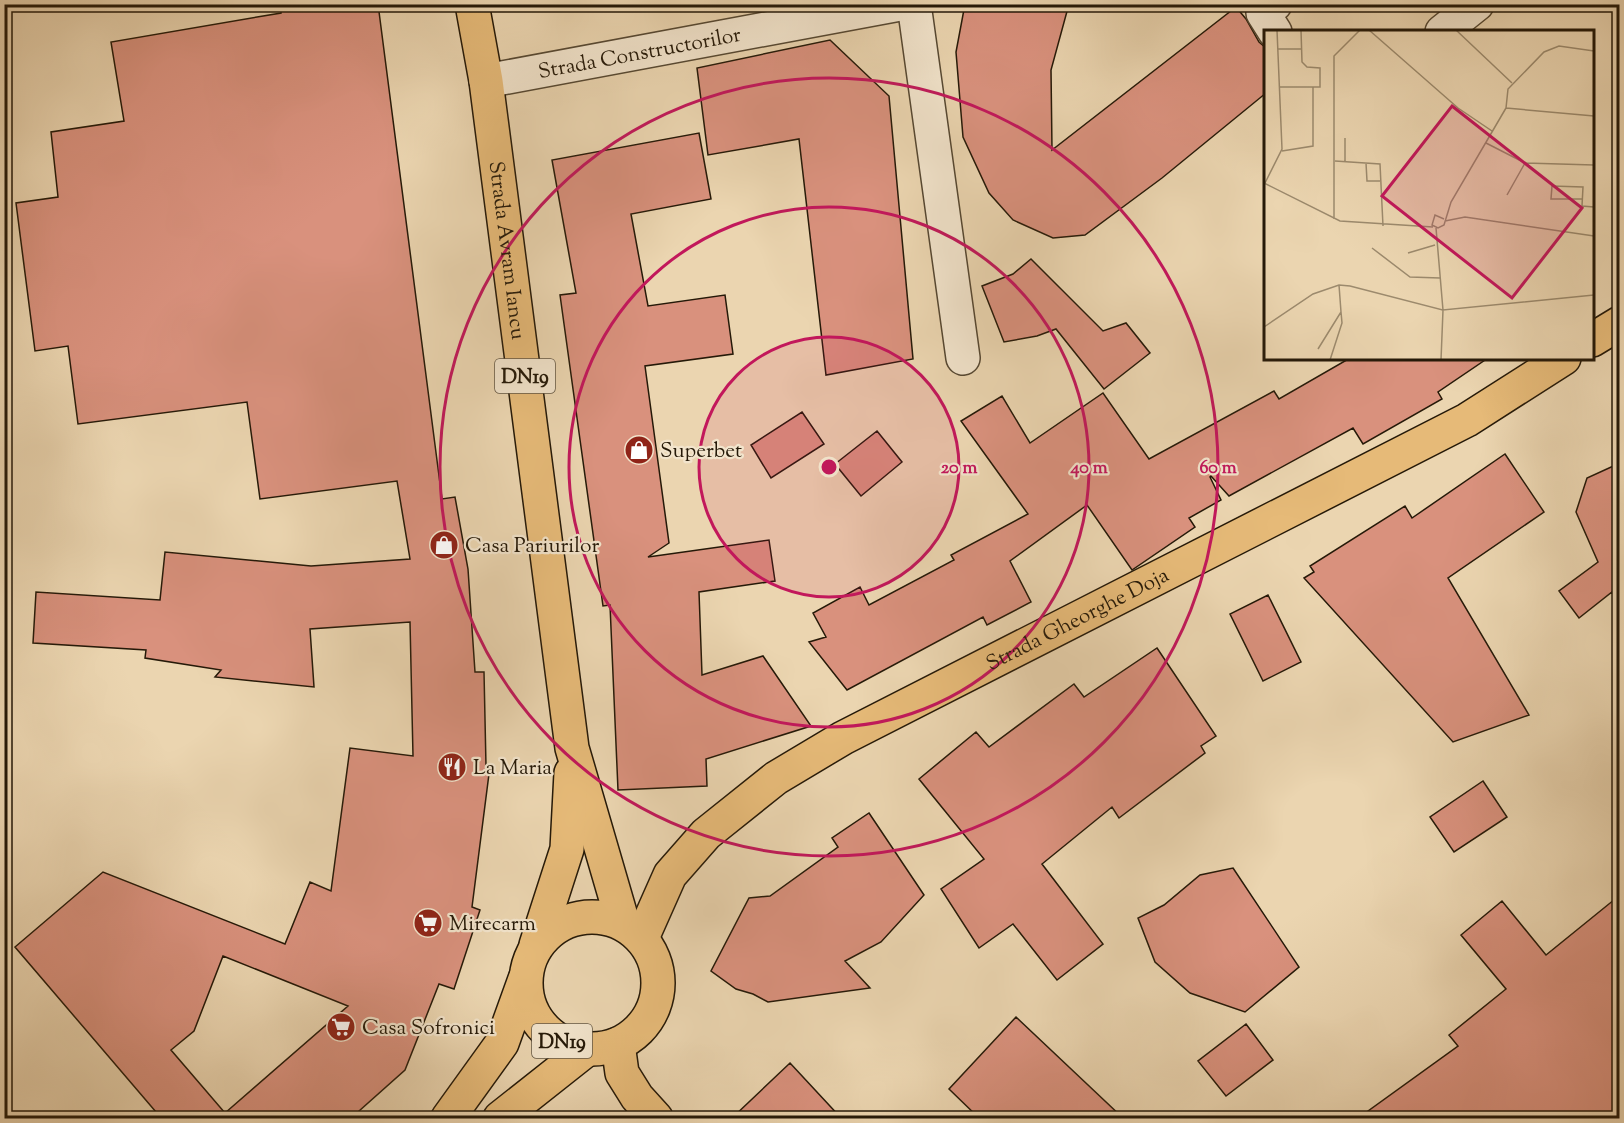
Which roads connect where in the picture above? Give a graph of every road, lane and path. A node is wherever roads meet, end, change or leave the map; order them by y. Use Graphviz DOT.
graph roads {
  1 [pos="472,4"];
  2 [pos="900,4"];
  3 [pos="914,4"];
  4 [pos="1275,4"];
  5 [pos="1477,4"];
  6 [pos="1274,30"];
  7 [pos="1444,30"];
  8 [pos="486,81"];
  9 [pos="1620,323"];
  10 [pos="1594,339"];
  11 [pos="963,358"];
  12 [pos="1560,360"];
  13 [pos="572,748"];
  14 [pos="633,930"];
  15 [pos="530,963"];
  16 [pos="618,1044"];
  17 [pos="586,1050"];
  18 [pos="448,1119"];
  19 [pos="500,1119"];
  20 [pos="656,1119"];
  1 -- 8 [label="main road, Strada Avram Iancu / DN19"];
  2 -- 8 [label="street, Strada Constructorilor"];
  3 -- 11 [label="street"];
  4 -- 6 [label="street"];
  5 -- 7 [label="street"];
  8 -- 13 [label="main road, Strada Avram Iancu / DN19"];
  9 -- 10 [label="main road"];
  12 -- 14 [label="main road, Strada Gheorghe Doja"];
  13 -- 14 [label="main road, Strada Avram Iancu / DN19"];
  13 -- 15 [label="main road, Strada Avram Iancu / DN19"];
  14 -- 15 [label="main road, DN19"];
  14 -- 16 [label="main road, DN19"];
  15 -- 17 [label="main road, DN19"];
  15 -- 18 [label="main road, Strada Avram Iancu / DN19"];
  16 -- 17 [label="main road, DN19"];
  16 -- 20 [label="main road"];
  17 -- 19 [label="main road, DN19"];
}
